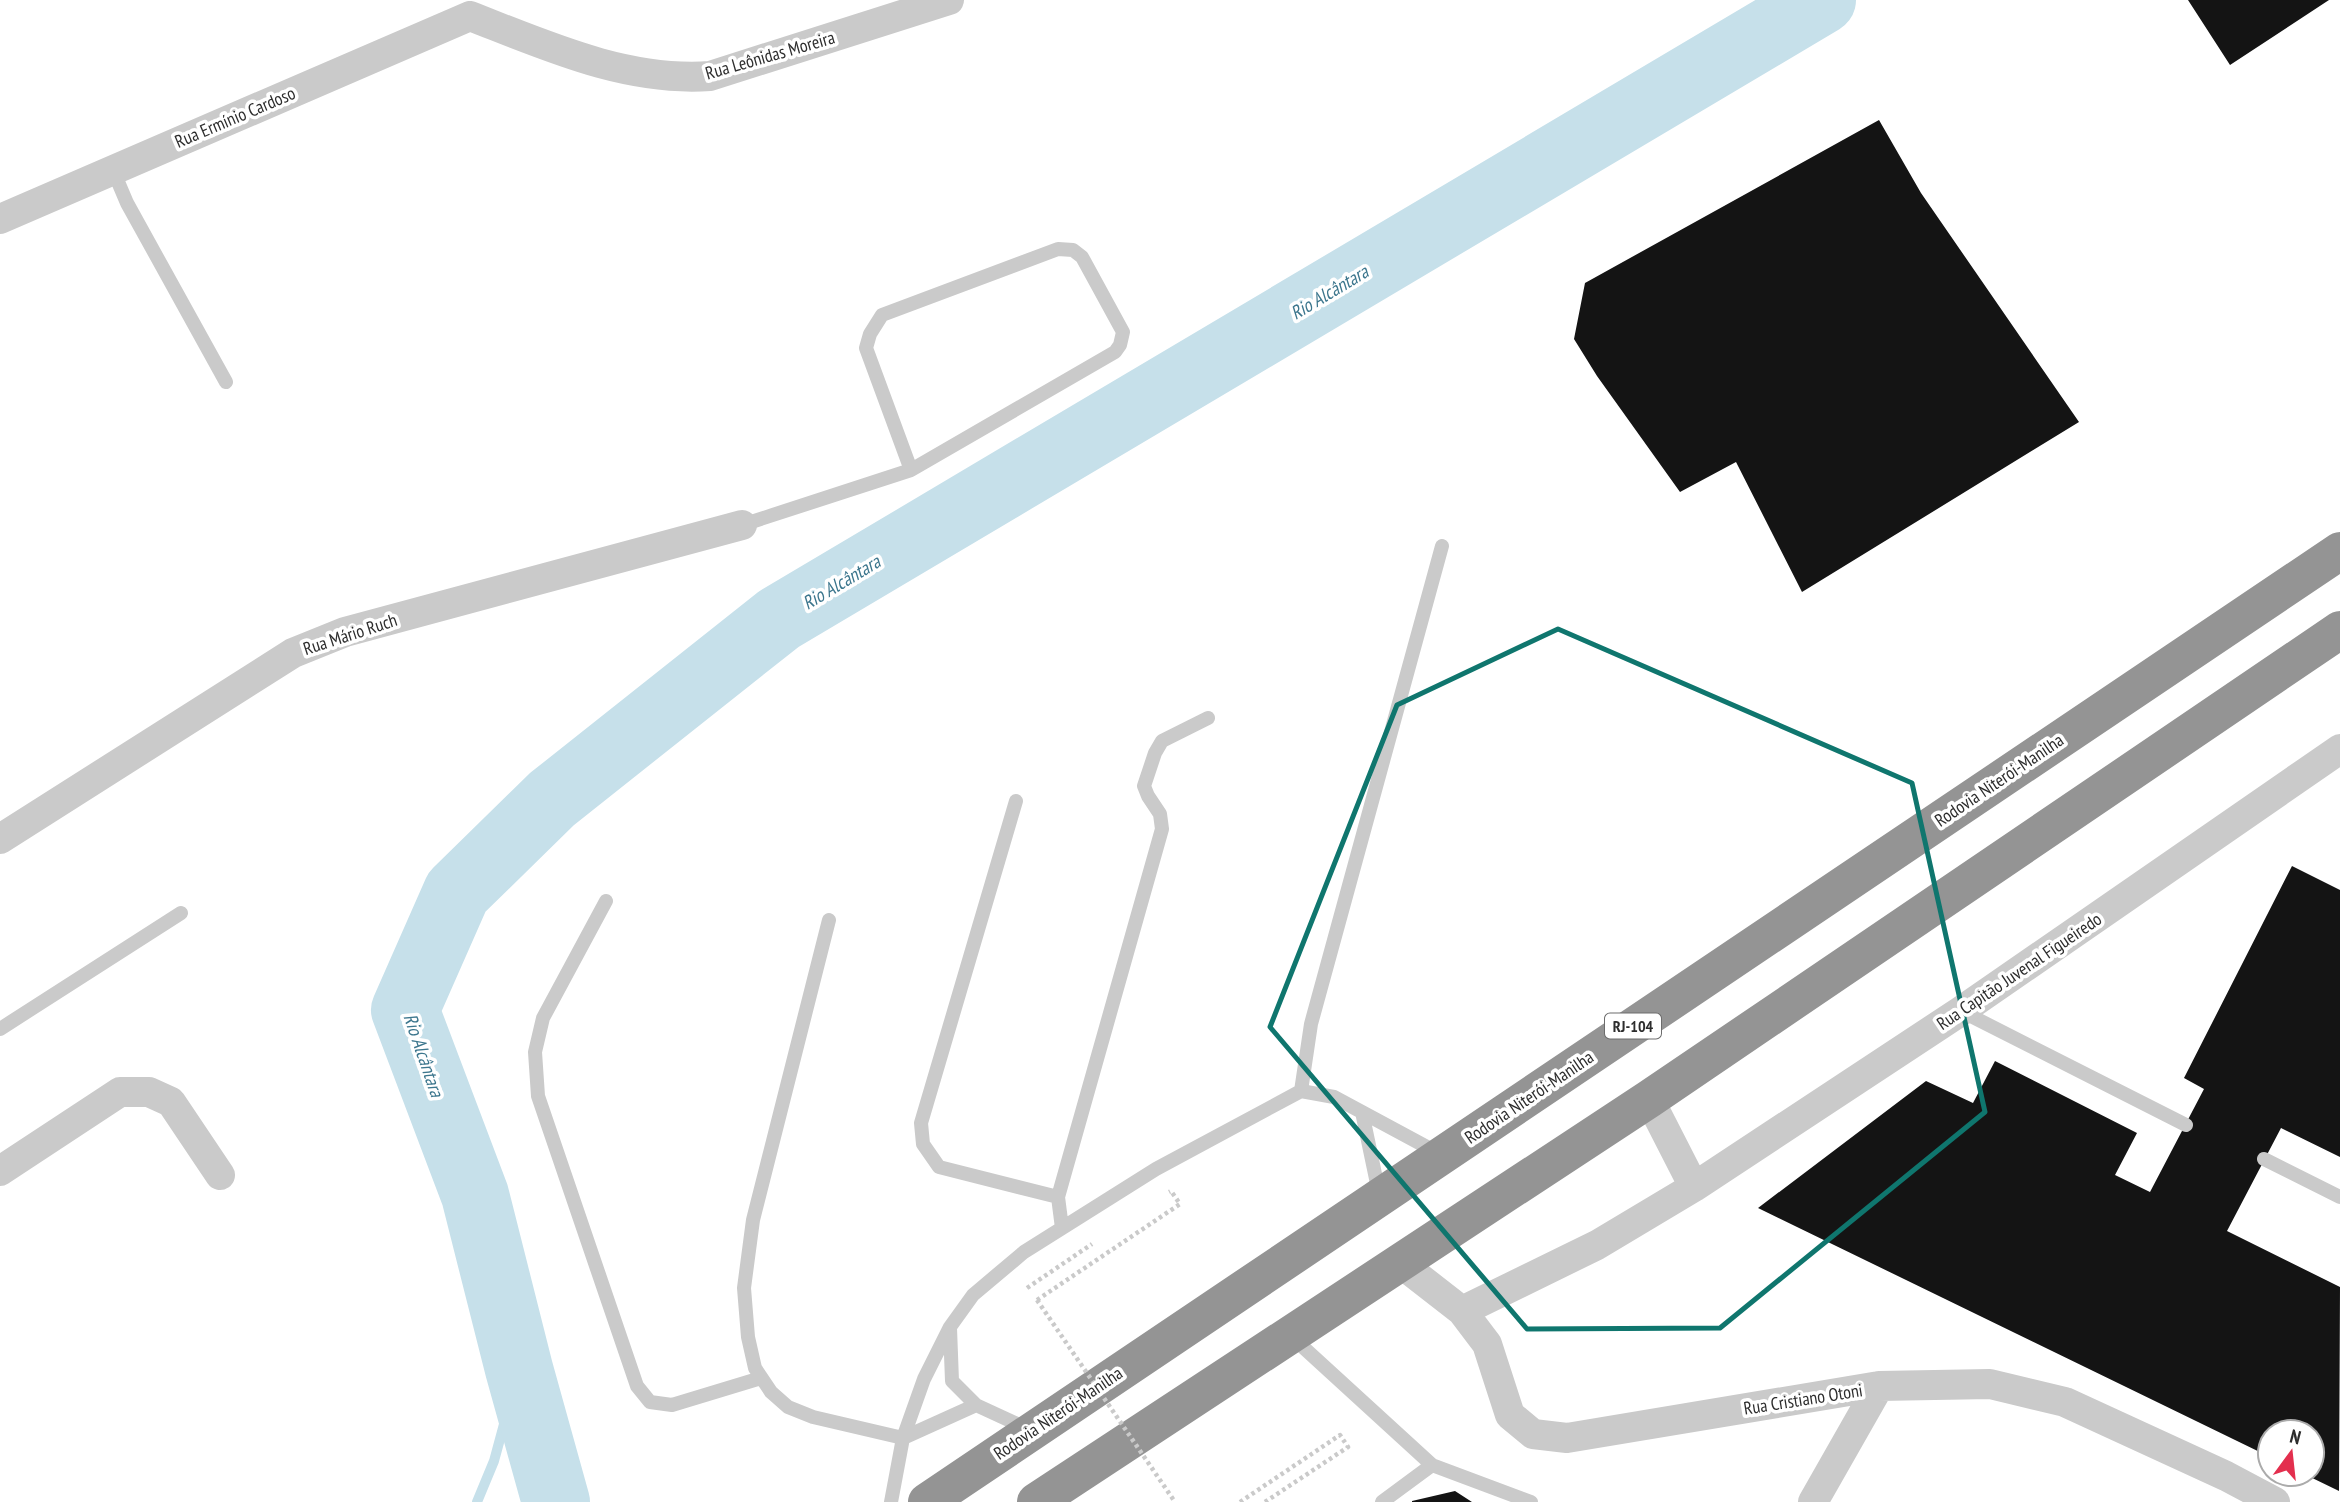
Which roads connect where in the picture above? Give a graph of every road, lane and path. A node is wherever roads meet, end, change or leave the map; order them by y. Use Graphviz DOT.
graph roads {
  1 [pos="949,0"];
  2 [pos="473,8"];
  3 [pos="113,170"];
  4 [pos="0,219"];
  5 [pos="226,382"];
  6 [pos="911,470"];
  7 [pos="742,525"];
  8 [pos="1442,546"];
  9 [pos="2340,551"];
  10 [pos="2340,630"];
  11 [pos="1208,718"];
  12 [pos="2340,750"];
  13 [pos="1016,801"];
  14 [pos="0,839"];
  15 [pos="606,901"];
  16 [pos="181,914"];
  17 [pos="829,920"];
  18 [pos="1961,1011"];
  19 [pos="0,1029"];
  20 [pos="1301,1091"];
  21 [pos="1649,1099"];
  22 [pos="1362,1112"];
  23 [pos="2186,1125"];
  24 [pos="1442,1155"];
  25 [pos="2264,1159"];
  26 [pos="0,1171"];
  27 [pos="220,1175"];
  28 [pos="1694,1187"];
  29 [pos="1058,1197"];
  30 [pos="1380,1197"];
  31 [pos="2340,1197"];
  32 [pos="1160,1199"];
  33 [pos="1062,1228"];
  34 [pos="1093,1244"];
  35 [pos="1399,1262"];
  36 [pos="1026,1289"];
  37 [pos="1462,1311"];
  38 [pos="950,1327"];
  39 [pos="1289,1335"];
  40 [pos="761,1378"];
  41 [pos="1879,1386"];
  42 [pos="976,1405"];
  43 [pos="1032,1431"];
  44 [pos="903,1438"];
  45 [pos="1432,1465"];
  46 [pos="1046,1500"];
  47 [pos="2272,1501"];
  48 [pos="891,1502"];
  49 [pos="927,1502"];
  50 [pos="1175,1502"];
  51 [pos="1240,1502"];
  52 [pos="1265,1502"];
  53 [pos="1382,1502"];
  54 [pos="1531,1502"];
  55 [pos="1813,1502"];
  1 -- 2 [label="street, Rua Leônidas Moreira"];
  2 -- 3 [label="street, Rua Ermínio Cardoso"];
  3 -- 4 [label="street, Rua Ermínio Cardoso"];
  3 -- 5 [label="lane"];
  6 -- 6 [label="lane"];
  6 -- 7 [label="lane"];
  7 -- 14 [label="street, Rua Mário Ruch"];
  8 -- 20 [label="lane"];
  9 -- 24 [label="highway, Rodovia Niterói-Manilha / RJ-104"];
  10 -- 21 [label="highway"];
  11 -- 29 [label="lane"];
  12 -- 18 [label="street, Rua Capitão Juvenal Figueiredo"];
  13 -- 29 [label="lane"];
  15 -- 40 [label="lane"];
  16 -- 19 [label="lane"];
  17 -- 40 [label="lane"];
  18 -- 23 [label="lane"];
  18 -- 28 [label="street, Rua Capitão Juvenal Figueiredo"];
  20 -- 22 [label="lane"];
  20 -- 33 [label="lane"];
  21 -- 28 [label="street"];
  21 -- 35 [label="highway"];
  22 -- 24 [label="lane"];
  22 -- 30 [label="lane"];
  24 -- 30 [label="highway, Rodovia Niterói-Manilha / RJ-104"];
  25 -- 31 [label="lane"];
  26 -- 27 [label="street"];
  28 -- 37 [label="street, Rua Capitão Juvenal Figueiredo"];
  29 -- 33 [label="lane"];
  30 -- 43 [label="highway, Rodovia Niterói-Manilha / RJ-104"];
  32 -- 50 [label="path, bridge"];
  33 -- 38 [label="lane"];
  34 -- 36 [label="path"];
  35 -- 37 [label="street, Rua Cristiano Otoni"];
  35 -- 39 [label="highway"];
  37 -- 41 [label="street, Rua Cristiano Otoni"];
  38 -- 42 [label="lane"];
  38 -- 44 [label="lane"];
  39 -- 45 [label="lane"];
  39 -- 46 [label="highway"];
  40 -- 44 [label="lane"];
  41 -- 47 [label="street, Rua Cristiano Otoni"];
  41 -- 55 [label="street"];
  42 -- 43 [label="lane"];
  42 -- 44 [label="lane"];
  43 -- 49 [label="highway, Rodovia Niterói-Manilha / RJ-104"];
  44 -- 48 [label="lane"];
  45 -- 53 [label="lane"];
  45 -- 54 [label="lane"];
  51 -- 52 [label="path"];
}
